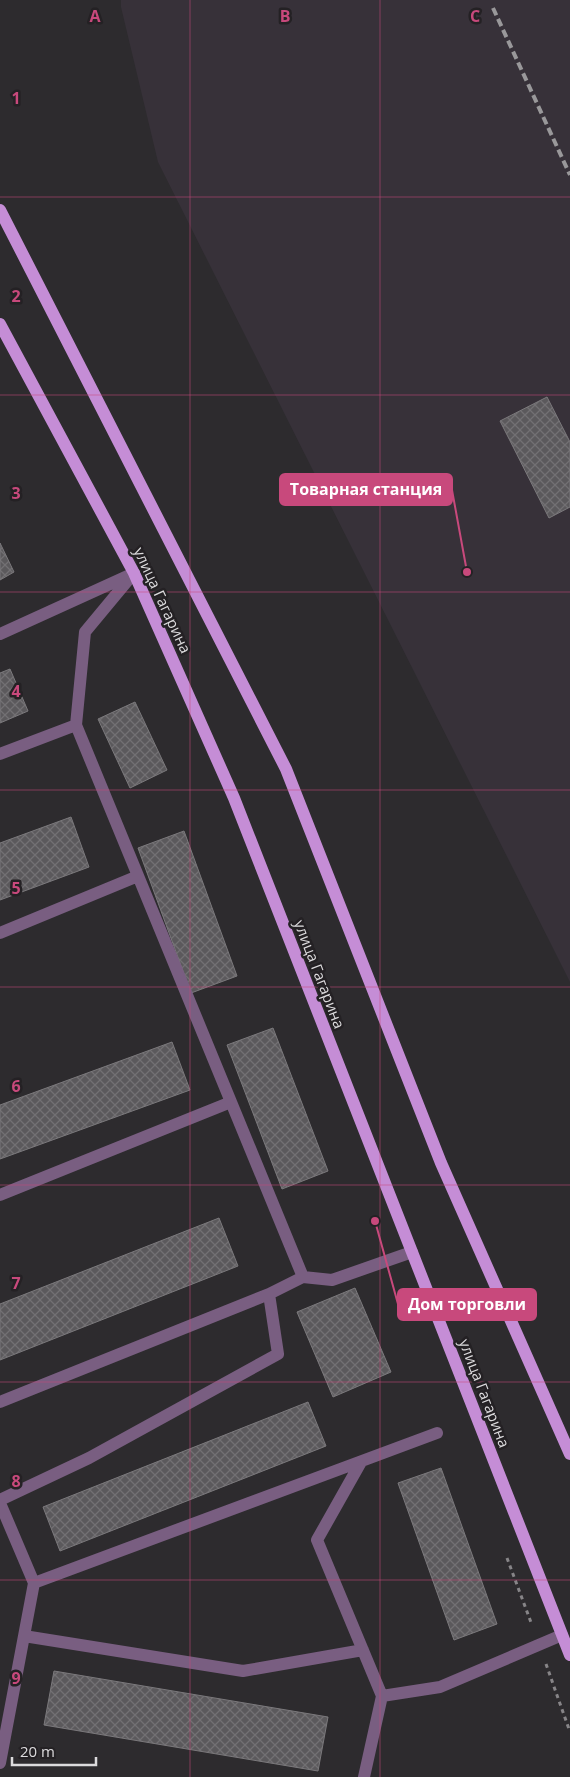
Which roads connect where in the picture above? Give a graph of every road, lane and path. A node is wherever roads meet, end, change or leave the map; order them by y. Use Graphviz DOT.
graph roads {
  1 [pos="0,210"];
  2 [pos="0,324"];
  3 [pos="134,573"];
  4 [pos="0,634"];
  5 [pos="76,725"];
  6 [pos="0,754"];
  7 [pos="138,876"];
  8 [pos="0,934"];
  9 [pos="231,1102"];
  10 [pos="0,1196"];
  11 [pos="412,1252"];
  12 [pos="303,1277"];
  13 [pos="269,1294"];
  14 [pos="0,1402"];
  15 [pos="437,1433"];
  16 [pos="570,1454"];
  17 [pos="362,1462"];
  18 [pos="0,1502"];
  19 [pos="505,1553"];
  20 [pos="34,1583"];
  21 [pos="562,1635"];
  22 [pos="24,1636"];
  23 [pos="539,1645"];
  24 [pos="363,1650"];
  25 [pos="570,1655"];
  26 [pos="382,1696"];
  27 [pos="570,1732"];
  28 [pos="0,1763"];
  29 [pos="364,1777"];
  1 -- 16 [label="main road, улица Гагарина"];
  2 -- 3 [label="main road, улица Гагарина"];
  3 -- 4 [label="lane"];
  3 -- 5 [label="lane"];
  3 -- 11 [label="main road, улица Гагарина"];
  5 -- 6 [label="lane"];
  5 -- 7 [label="lane"];
  7 -- 8 [label="lane"];
  7 -- 9 [label="lane"];
  9 -- 10 [label="lane"];
  9 -- 12 [label="lane"];
  11 -- 12 [label="lane"];
  11 -- 21 [label="main road, улица Гагарина"];
  12 -- 13 [label="lane"];
  13 -- 14 [label="lane"];
  13 -- 18 [label="lane"];
  15 -- 17 [label="lane"];
  17 -- 20 [label="lane"];
  17 -- 24 [label="lane"];
  18 -- 20 [label="lane"];
  19 -- 23 [label="path"];
  20 -- 22 [label="lane"];
  21 -- 23 [label="lane"];
  21 -- 25 [label="main road, улица Гагарина"];
  22 -- 24 [label="lane"];
  22 -- 28 [label="lane"];
  23 -- 26 [label="lane"];
  23 -- 27 [label="path"];
  24 -- 26 [label="lane"];
  26 -- 29 [label="lane"];
}
